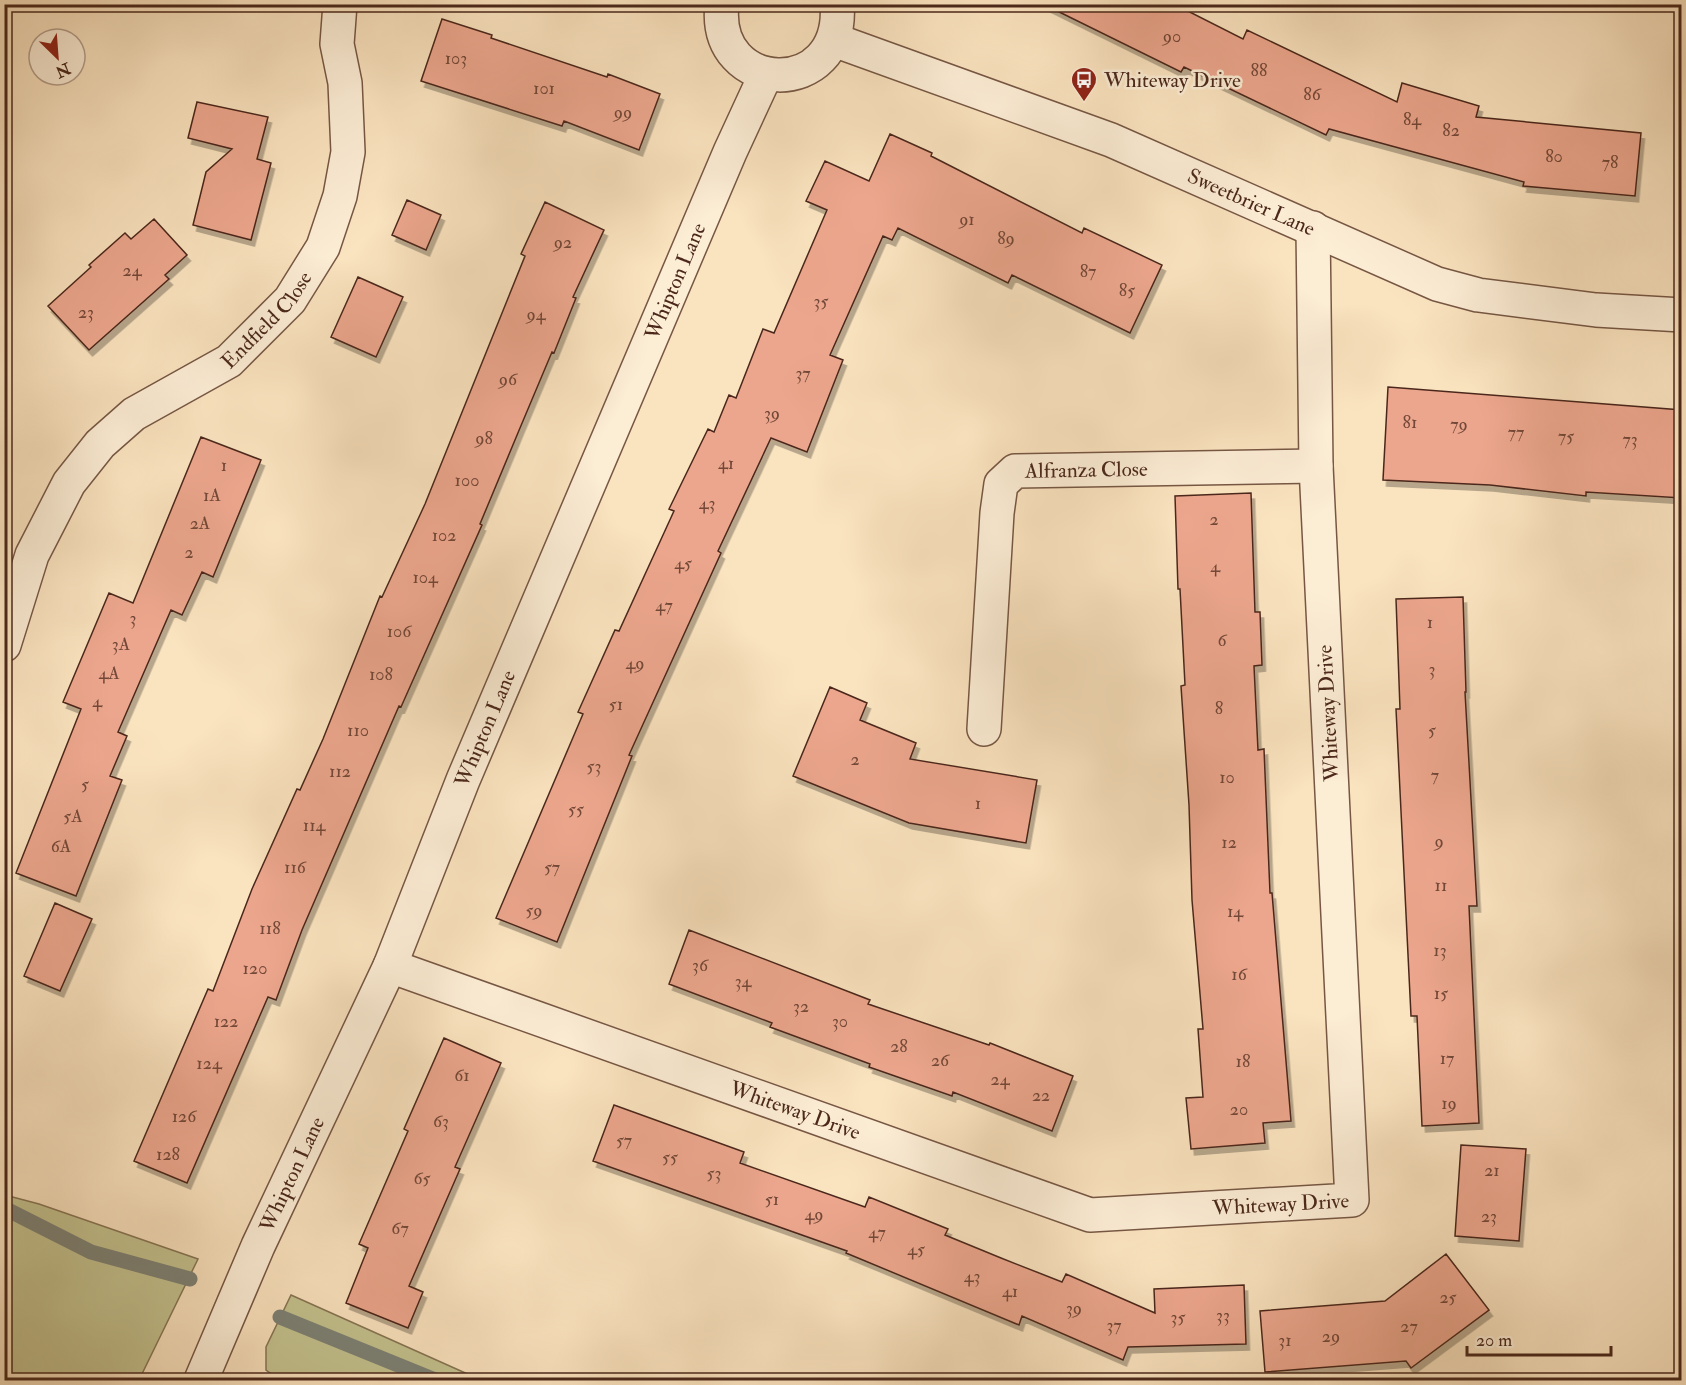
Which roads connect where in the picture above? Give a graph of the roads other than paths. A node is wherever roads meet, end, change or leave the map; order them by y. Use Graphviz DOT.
graph roads {
  1 [pos="340,4"];
  2 [pos="722,4"];
  3 [pos="837,4"];
  4 [pos="834,40"];
  5 [pos="766,74"];
  6 [pos="1313,228"];
  7 [pos="1682,315"];
  8 [pos="1316,466"];
  9 [pos="18,551"];
  10 [pos="4,645"];
  11 [pos="984,729"];
  12 [pos="390,966"];
  13 [pos="201,1380"];
  1 -- 9 [label="street, Endfield Close"];
  2 -- 5 [label="street"];
  3 -- 4 [label="street"];
  4 -- 5 [label="street"];
  4 -- 6 [label="street, Sweetbrier Lane"];
  5 -- 12 [label="street, Whipton Lane"];
  6 -- 7 [label="street, Sweetbrier Lane"];
  6 -- 8 [label="street, Whiteway Drive"];
  8 -- 11 [label="street, Alfranza Close"];
  8 -- 12 [label="street, Whiteway Drive"];
  9 -- 10 [label="street, Endfield Close"];
  12 -- 13 [label="street, Whipton Lane"];
}
